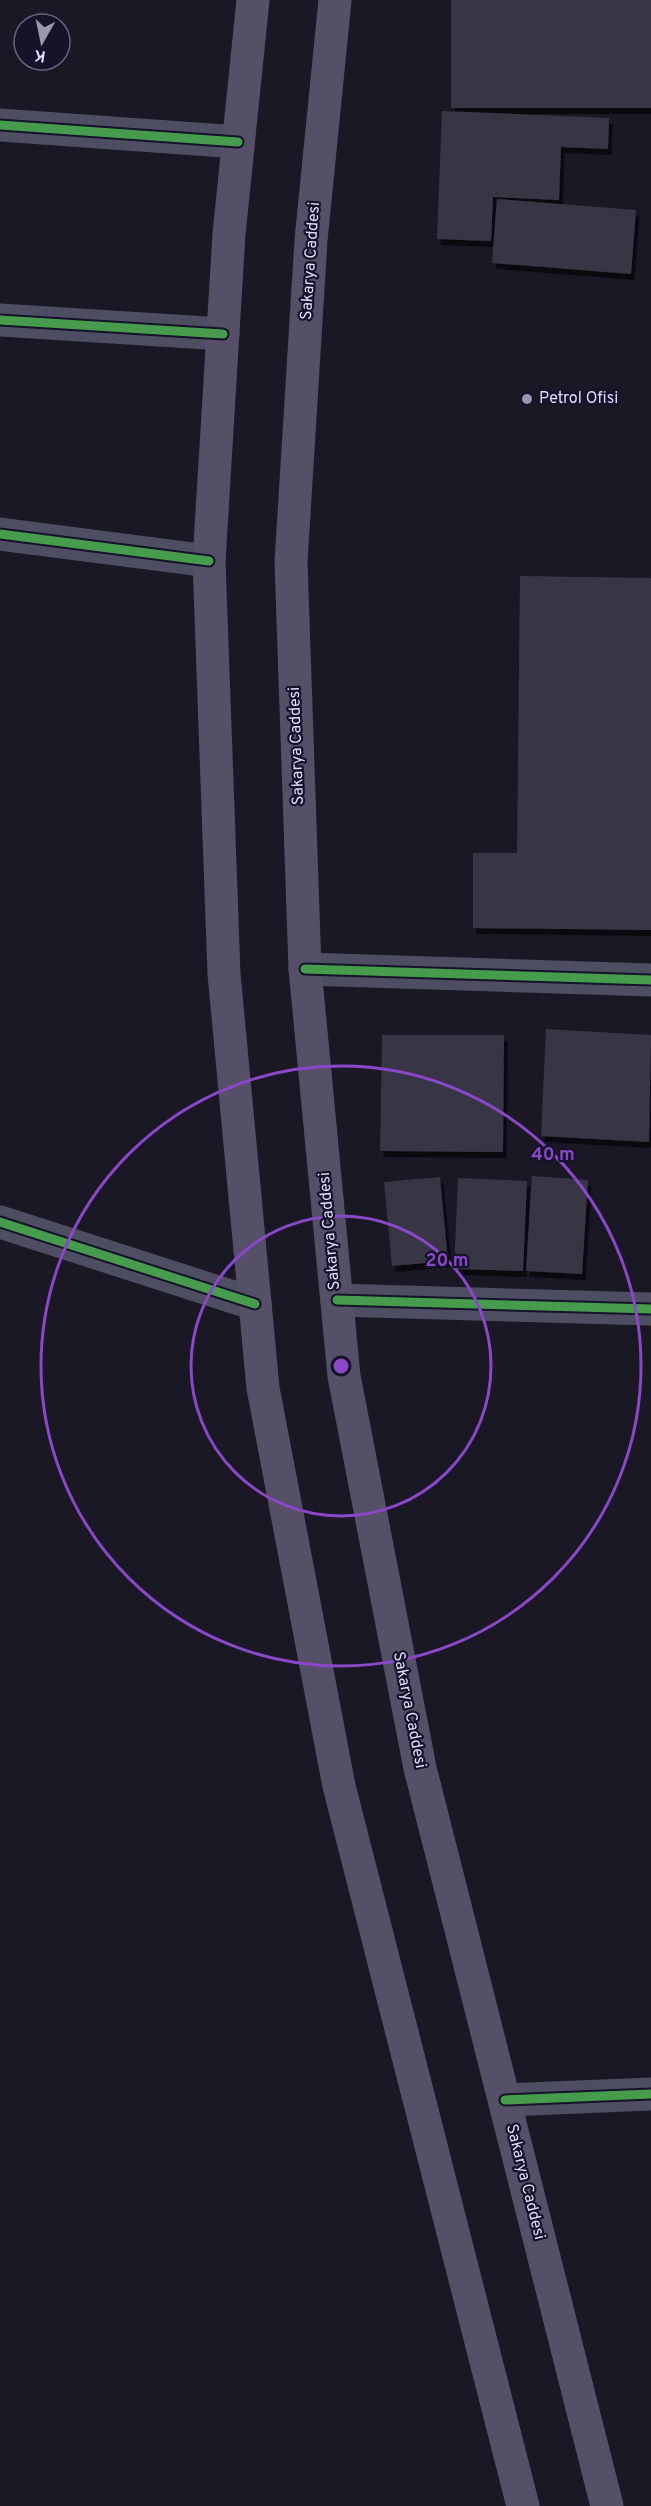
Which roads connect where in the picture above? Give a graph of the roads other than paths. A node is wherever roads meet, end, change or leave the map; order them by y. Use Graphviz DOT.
graph roads {
  1 [pos="253,0"];
  2 [pos="335,0"];
  3 [pos="0,125"];
  4 [pos="238,142"];
  5 [pos="0,320"];
  6 [pos="223,334"];
  7 [pos="0,534"];
  8 [pos="209,561"];
  9 [pos="305,969"];
  10 [pos="651,980"];
  11 [pos="0,1222"];
  12 [pos="337,1300"];
  13 [pos="255,1304"];
  14 [pos="651,1309"];
  15 [pos="651,2094"];
  16 [pos="505,2100"];
  17 [pos="523,2506"];
  18 [pos="607,2506"];
  1 -- 4 [label="main road"];
  2 -- 9 [label="main road, Sakarya Caddesi"];
  3 -- 4 [label="street"];
  4 -- 6 [label="main road"];
  5 -- 6 [label="street"];
  6 -- 8 [label="main road"];
  7 -- 8 [label="street"];
  8 -- 13 [label="main road"];
  9 -- 10 [label="street"];
  9 -- 12 [label="main road, Sakarya Caddesi"];
  11 -- 13 [label="street"];
  12 -- 14 [label="street"];
  12 -- 16 [label="main road, Sakarya Caddesi"];
  13 -- 17 [label="main road"];
  15 -- 16 [label="street"];
  16 -- 18 [label="main road, Sakarya Caddesi"];
}
